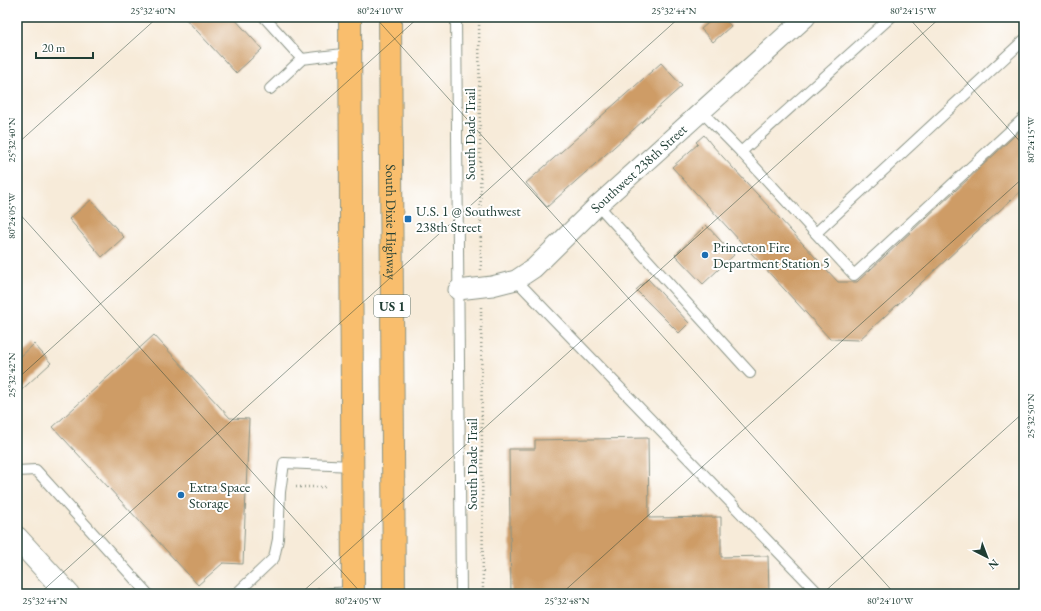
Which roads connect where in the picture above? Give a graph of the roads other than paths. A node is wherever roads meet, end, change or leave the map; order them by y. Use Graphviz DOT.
graph roads {
  1 [pos="264,17"];
  2 [pos="350,17"];
  3 [pos="390,17"];
  4 [pos="456,17"];
  5 [pos="806,17"];
  6 [pos="891,17"];
  7 [pos="1024,40"];
  8 [pos="351,53"];
  9 [pos="302,58"];
  10 [pos="270,89"];
  11 [pos="702,112"];
  12 [pos="1024,118"];
  13 [pos="741,152"];
  14 [pos="598,205"];
  15 [pos="816,233"];
  16 [pos="516,280"];
  17 [pos="458,290"];
  18 [pos="750,373"];
  19 [pos="353,466"];
  20 [pos="17,471"];
  21 [pos="17,538"];
  22 [pos="353,593"];
  23 [pos="68,594"];
  24 [pos="148,594"];
  25 [pos="236,594"];
  26 [pos="320,594"];
  27 [pos="394,594"];
  28 [pos="460,594"];
  29 [pos="819,594"];
  1 -- 9 [label="lane"];
  2 -- 8 [label="highway"];
  3 -- 27 [label="highway, South Dixie Highway / US 1"];
  4 -- 17 [label="lane"];
  5 -- 11 [label="street, Southwest 238th Street"];
  6 -- 13 [label="lane"];
  7 -- 15 [label="lane"];
  8 -- 9 [label="lane"];
  8 -- 19 [label="highway"];
  9 -- 10 [label="lane"];
  11 -- 13 [label="lane"];
  11 -- 14 [label="street, Southwest 238th Street"];
  12 -- 15 [label="lane"];
  13 -- 15 [label="lane"];
  14 -- 16 [label="street, Southwest 238th Street"];
  14 -- 18 [label="lane"];
  16 -- 17 [label="street, Southwest 238th Street"];
  16 -- 29 [label="lane"];
  17 -- 28 [label="lane"];
  19 -- 22 [label="highway"];
  19 -- 25 [label="lane"];
  20 -- 24 [label="lane"];
  21 -- 23 [label="street"];
  22 -- 26 [label="lane"];
}
